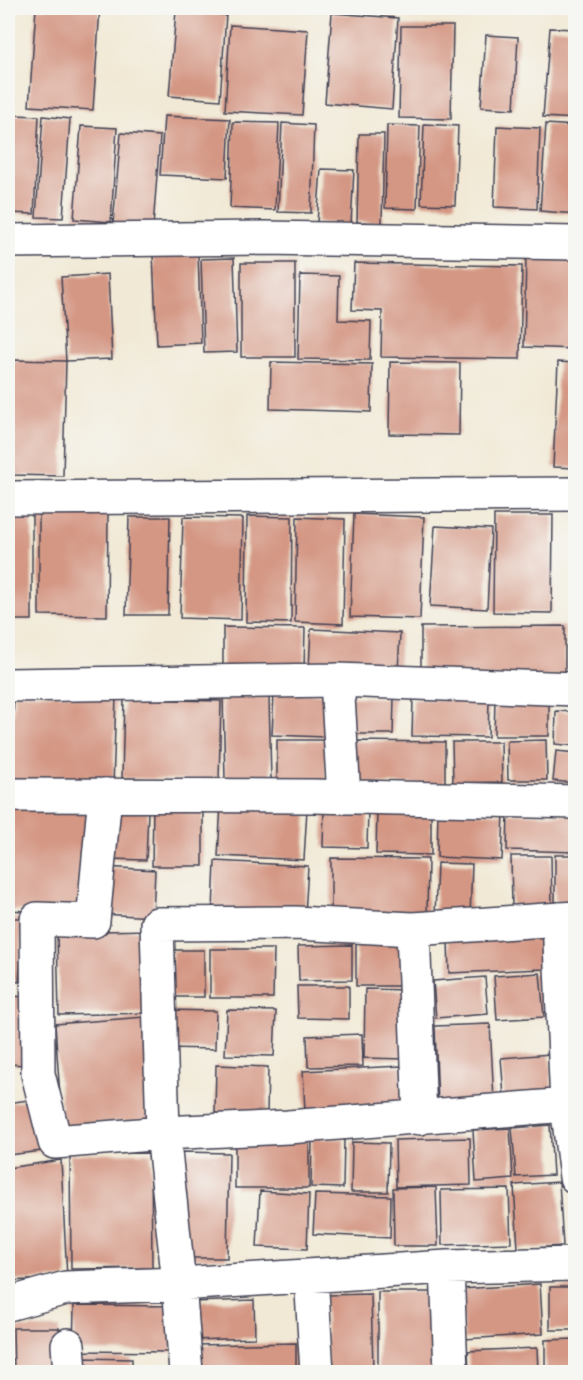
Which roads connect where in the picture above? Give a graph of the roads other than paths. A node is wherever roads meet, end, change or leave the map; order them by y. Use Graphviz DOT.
graph roads {
  1 [pos="8,241"];
  2 [pos="576,243"];
  3 [pos="576,494"];
  4 [pos="8,498"];
  5 [pos="337,680"];
  6 [pos="8,685"];
  7 [pos="576,688"];
  8 [pos="8,795"];
  9 [pos="105,795"];
  10 [pos="344,797"];
  11 [pos="576,802"];
  12 [pos="567,918"];
  13 [pos="413,929"];
  14 [pos="567,1105"];
  15 [pos="420,1118"];
  16 [pos="163,1133"];
  17 [pos="576,1177"];
  18 [pos="576,1264"];
  19 [pos="447,1267"];
  20 [pos="311,1275"];
  21 [pos="179,1284"];
  22 [pos="8,1304"];
  23 [pos="186,1372"];
  24 [pos="316,1372"];
  25 [pos="451,1372"];
  1 -- 2 [label="street"];
  3 -- 4 [label="street"];
  5 -- 6 [label="street"];
  5 -- 7 [label="street"];
  5 -- 10 [label="street"];
  8 -- 9 [label="street"];
  9 -- 10 [label="street"];
  9 -- 16 [label="street"];
  10 -- 11 [label="street"];
  12 -- 13 [label="street"];
  12 -- 14 [label="street"];
  13 -- 15 [label="street"];
  13 -- 16 [label="street"];
  14 -- 15 [label="street"];
  14 -- 17 [label="street"];
  15 -- 16 [label="street"];
  16 -- 21 [label="street"];
  18 -- 19 [label="street"];
  19 -- 20 [label="street"];
  19 -- 25 [label="street"];
  20 -- 21 [label="street"];
  20 -- 24 [label="street"];
  21 -- 22 [label="street"];
  21 -- 23 [label="street"];
}
